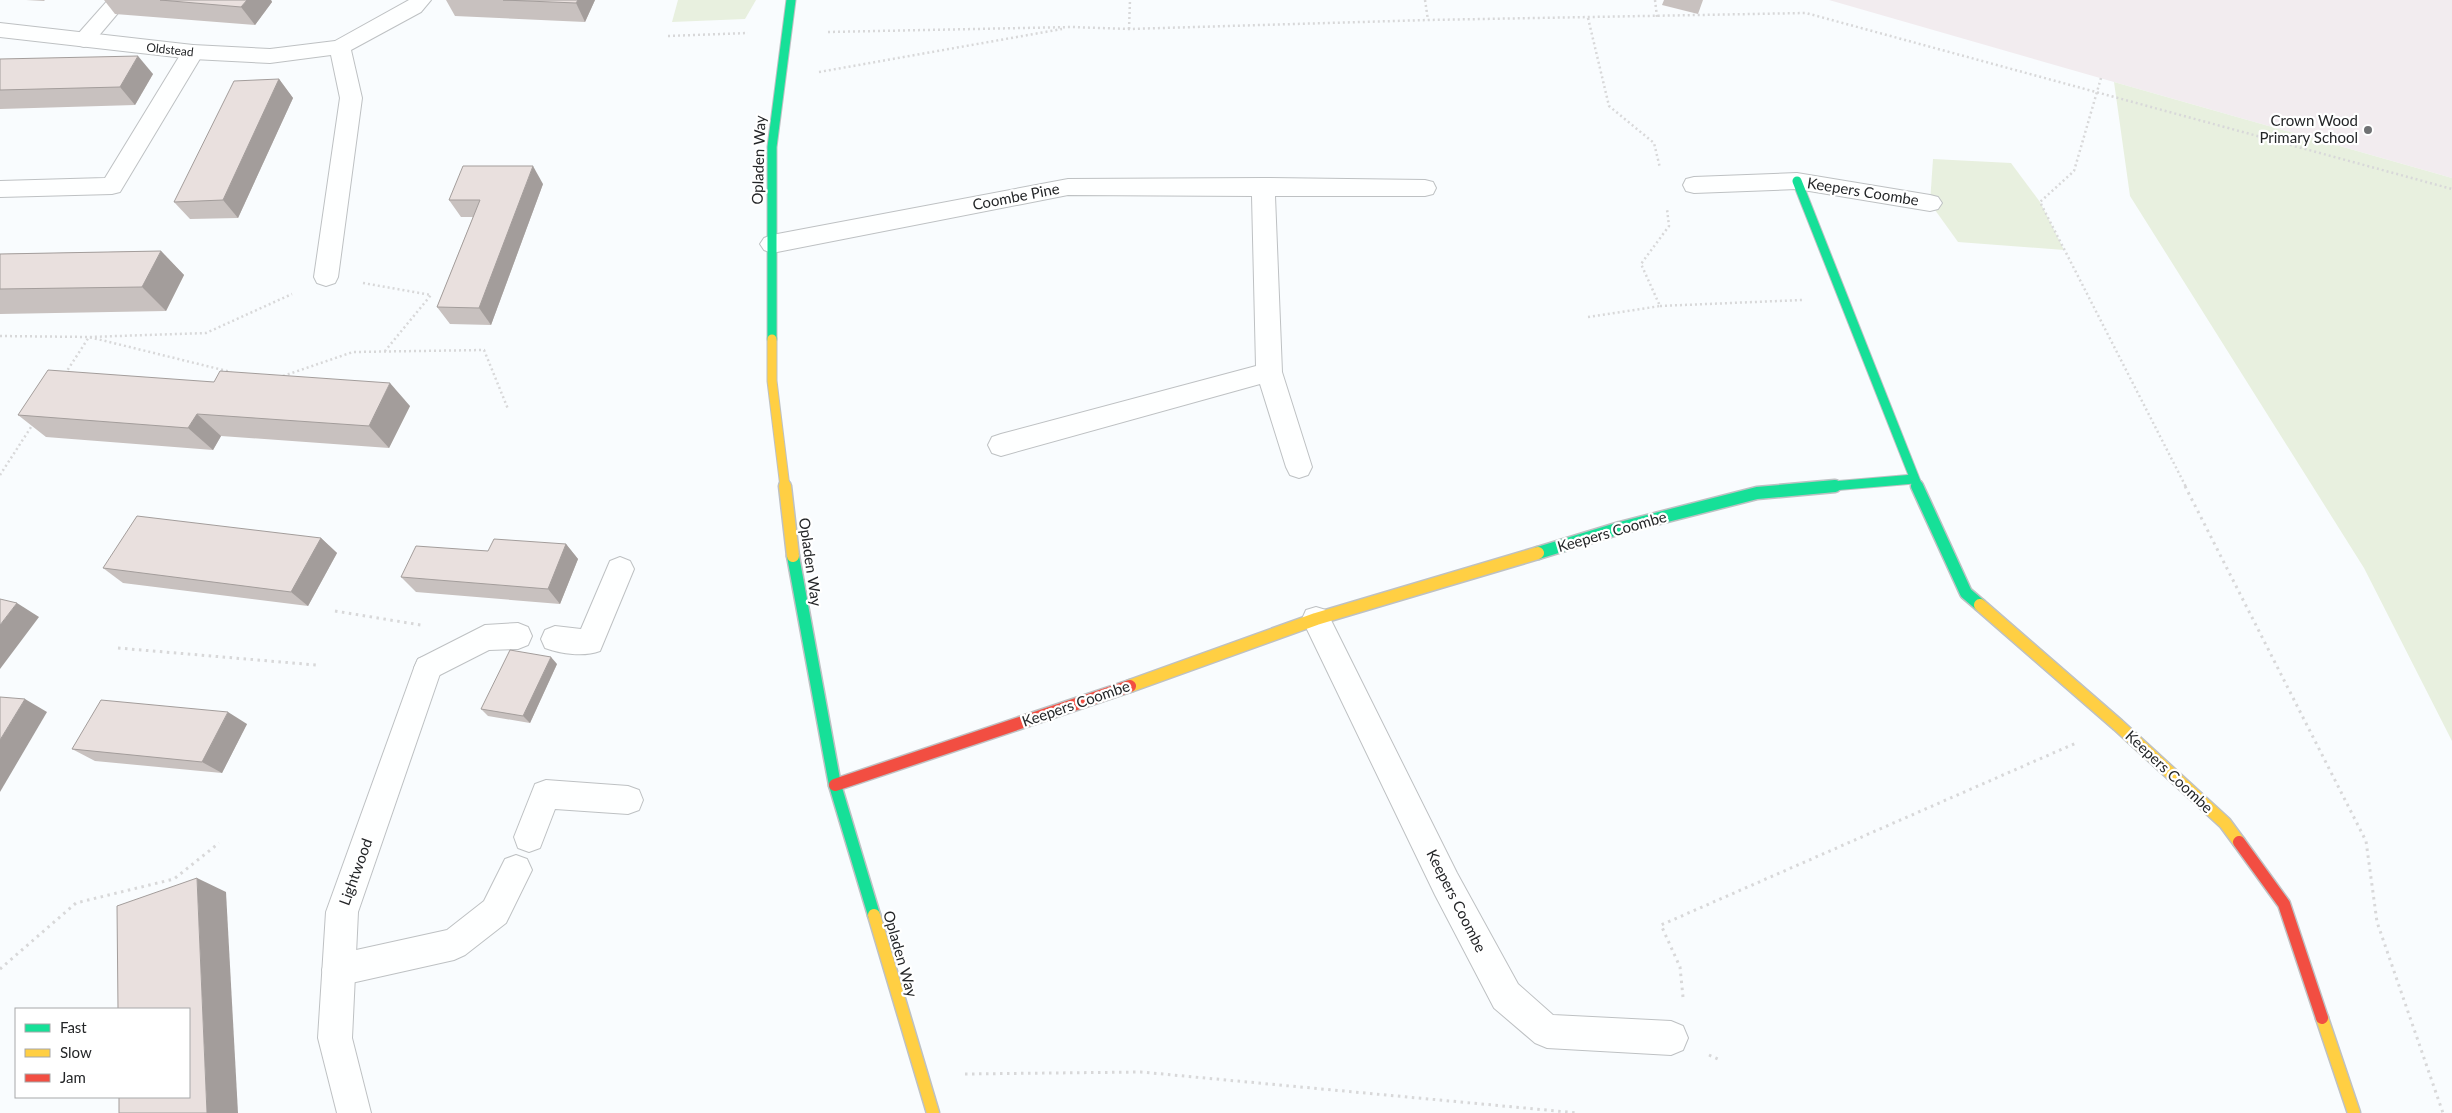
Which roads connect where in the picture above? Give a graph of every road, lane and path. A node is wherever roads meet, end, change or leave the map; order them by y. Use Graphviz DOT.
graph roads {
  1 [pos="119,0"];
  2 [pos="421,0"];
  3 [pos="791,0"];
  4 [pos="1130,0"];
  5 [pos="1425,0"];
  6 [pos="1655,0"];
  7 [pos="1657,17"];
  8 [pos="1588,18"];
  9 [pos="1428,20"];
  10 [pos="1072,27"];
  11 [pos="1129,29"];
  12 [pos="0,30"];
  13 [pos="828,32"];
  14 [pos="757,33"];
  15 [pos="668,36"];
  16 [pos="84,40"];
  17 [pos="340,47"];
  18 [pos="193,52"];
  19 [pos="814,73"];
  20 [pos="2101,78"];
  21 [pos="2096,92"];
  22 [pos="1662,176"];
  23 [pos="1797,181"];
  24 [pos="1694,185"];
  25 [pos="1263,186"];
  26 [pos="1425,188"];
  27 [pos="0,189"];
  28 [pos="2452,189"];
  29 [pos="1666,201"];
  30 [pos="1930,203"];
  31 [pos="772,244"];
  32 [pos="326,277"];
  33 [pos="1843,298"];
  34 [pos="1660,306"];
  35 [pos="1588,317"];
  36 [pos="0,336"];
  37 [pos="89,337"];
  38 [pos="385,351"];
  39 [pos="1269,372"];
  40 [pos="240,374"];
  41 [pos="63,377"];
  42 [pos="276,378"];
  43 [pos="508,409"];
  44 [pos="36,418"];
  45 [pos="1000,445"];
  46 [pos="1299,466"];
  47 [pos="0,475"];
  48 [pos="1914,479"];
  49 [pos="620,569"];
  50 [pos="335,611"];
  51 [pos="1316,619"];
  52 [pos="518,636"];
  53 [pos="555,639"];
  54 [pos="118,648"];
  55 [pos="316,665"];
  56 [pos="428,668"];
  57 [pos="2118,725"];
  58 [pos="835,785"];
  59 [pos="628,800"];
  60 [pos="529,837"];
  61 [pos="219,843"];
  62 [pos="516,870"];
  63 [pos="0,969"];
  64 [pos="338,970"];
  65 [pos="1684,1006"];
  66 [pos="1671,1038"];
  67 [pos="919,1074"];
  68 [pos="354,1113"];
  69 [pos="933,1113"];
  70 [pos="1578,1113"];
  71 [pos="2354,1113"];
  72 [pos="2443,1113"];
  1 -- 16 [label="street"];
  2 -- 17 [label="street, Oldstead"];
  3 -- 31 [label="street, Opladen Way"];
  4 -- 11 [label="path"];
  5 -- 9 [label="path"];
  6 -- 7 [label="path"];
  7 -- 8 [label="path"];
  7 -- 21 [label="path"];
  8 -- 9 [label="path"];
  8 -- 22 [label="path"];
  9 -- 11 [label="path"];
  10 -- 11 [label="path"];
  10 -- 13 [label="path"];
  10 -- 19 [label="path"];
  12 -- 16 [label="street, Oldstead"];
  14 -- 15 [label="path"];
  16 -- 18 [label="street, Oldstead"];
  17 -- 18 [label="street, Oldstead"];
  17 -- 32 [label="street"];
  18 -- 27 [label="street"];
  20 -- 21 [label="path"];
  21 -- 28 [label="path"];
  21 -- 72 [label="path"];
  23 -- 24 [label="street, Keepers Coombe"];
  23 -- 30 [label="street, Keepers Coombe"];
  23 -- 33 [label="street, Keepers Coombe"];
  25 -- 26 [label="street, Coombe Pine"];
  25 -- 31 [label="street, Coombe Pine"];
  25 -- 39 [label="street"];
  29 -- 34 [label="path"];
  31 -- 58 [label="street, Opladen Way"];
  32 -- 37 [label="path"];
  32 -- 38 [label="path"];
  33 -- 34 [label="path"];
  33 -- 48 [label="street, Keepers Coombe"];
  34 -- 35 [label="path"];
  36 -- 37 [label="path"];
  37 -- 40 [label="path"];
  37 -- 41 [label="path"];
  38 -- 42 [label="path"];
  38 -- 43 [label="path"];
  39 -- 45 [label="street"];
  39 -- 46 [label="street"];
  44 -- 47 [label="path"];
  48 -- 51 [label="street, Keepers Coombe"];
  48 -- 57 [label="street, Keepers Coombe"];
  49 -- 53 [label="street"];
  50 -- 56 [label="path"];
  51 -- 58 [label="street, Keepers Coombe"];
  51 -- 66 [label="street, Keepers Coombe"];
  52 -- 56 [label="street"];
  54 -- 55 [label="path"];
  56 -- 64 [label="street, Lightwood"];
  57 -- 65 [label="path"];
  57 -- 71 [label="street, Keepers Coombe"];
  58 -- 67 [label="street, Opladen Way"];
  59 -- 60 [label="street"];
  61 -- 63 [label="path"];
  62 -- 64 [label="street"];
  64 -- 68 [label="street, Lightwood"];
  67 -- 69 [label="street, Opladen Way"];
  67 -- 70 [label="path"];
}
